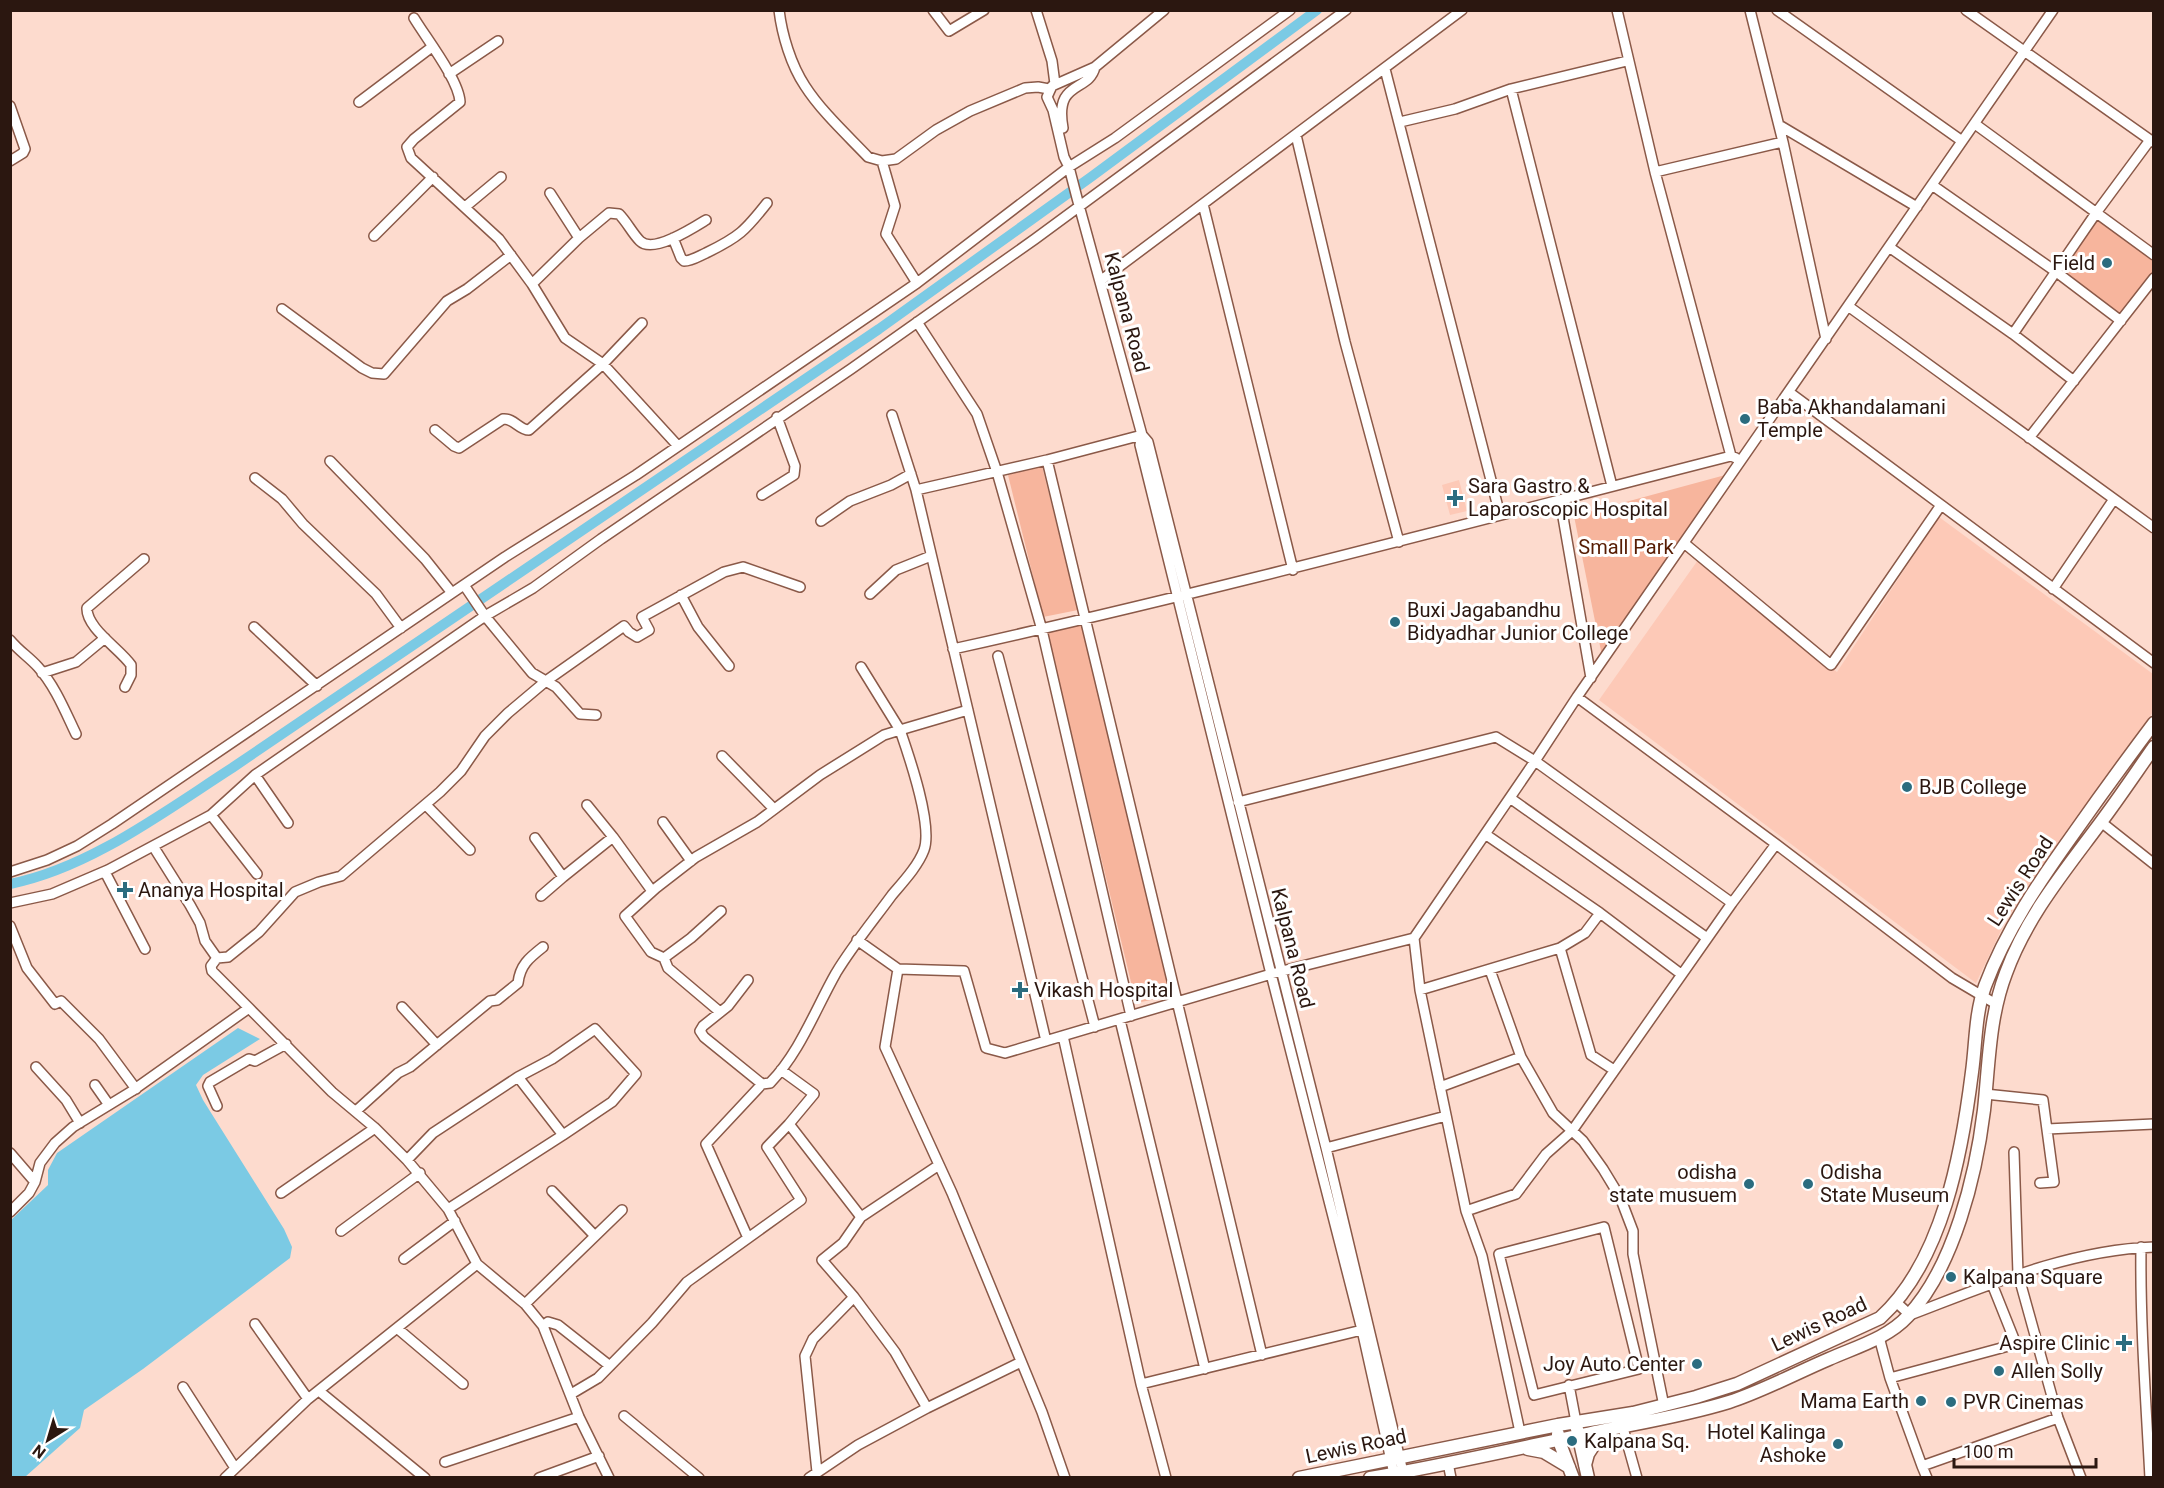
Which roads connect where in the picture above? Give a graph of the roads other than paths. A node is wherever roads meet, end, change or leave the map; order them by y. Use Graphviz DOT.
graph roads {
  1 [pos="779,10"];
  2 [pos="933,10"];
  3 [pos="984,10"];
  4 [pos="1036,10"];
  5 [pos="1164,10"];
  6 [pos="1290,10"];
  7 [pos="1346,10"];
  8 [pos="1462,10"];
  9 [pos="1617,10"];
  10 [pos="1750,10"];
  11 [pos="1777,10"];
  12 [pos="1966,10"];
  13 [pos="2053,10"];
  14 [pos="414,18"];
  15 [pos="498,41"];
  16 [pos="432,46"];
  17 [pos="2025,50"];
  18 [pos="1627,61"];
  19 [pos="1095,67"];
  20 [pos="1385,69"];
  21 [pos="449,74"];
  22 [pos="1054,85"];
  23 [pos="1510,89"];
  24 [pos="1067,95"];
  25 [pos="359,102"];
  26 [pos="10,106"];
  27 [pos="1400,122"];
  28 [pos="1975,124"];
  29 [pos="1779,125"];
  30 [pos="1296,135"];
  31 [pos="1962,141"];
  32 [pos="2152,141"];
  33 [pos="1783,142"];
  34 [pos="10,161"];
  35 [pos="882,161"];
  36 [pos="1070,171"];
  37 [pos="1655,172"];
  38 [pos="433,177"];
  39 [pos="501,177"];
  40 [pos="1932,185"];
  41 [pos="550,193"];
  42 [pos="1078,201"];
  43 [pos="1203,204"];
  44 [pos="465,207"];
  45 [pos="1917,207"];
  46 [pos="762,209"];
  47 [pos="2096,213"];
  48 [pos="706,220"];
  49 [pos="374,236"];
  50 [pos="579,238"];
  51 [pos="673,238"];
  52 [pos="1889,247"];
  53 [pos="511,255"];
  54 [pos="2154,255"];
  55 [pos="2055,271"];
  56 [pos="2154,278"];
  57 [pos="1100,281"];
  58 [pos="917,283"];
  59 [pos="532,284"];
  60 [pos="1848,306"];
  61 [pos="282,309"];
  62 [pos="2121,321"];
  63 [pos="916,322"];
  64 [pos="642,323"];
  65 [pos="2013,334"];
  66 [pos="1826,339"];
  67 [pos="603,364"];
  68 [pos="2073,381"];
  69 [pos="1788,392"];
  70 [pos="892,415"];
  71 [pos="777,417"];
  72 [pos="435,430"];
  73 [pos="1142,435"];
  74 [pos="2029,438"];
  75 [pos="678,446"];
  76 [pos="1731,456"];
  77 [pos="1047,460"];
  78 [pos="330,461"];
  79 [pos="1741,461"];
  80 [pos="997,472"];
  81 [pos="910,474"];
  82 [pos="255,478"];
  83 [pos="1612,486"];
  84 [pos="916,490"];
  85 [pos="762,495"];
  86 [pos="2114,499"];
  87 [pos="1560,500"];
  88 [pos="1941,505"];
  89 [pos="1500,516"];
  90 [pos="821,521"];
  91 [pos="2153,527"];
  92 [pos="1399,542"];
  93 [pos="1684,543"];
  94 [pos="932,556"];
  95 [pos="144,559"];
  96 [pos="1293,570"];
  97 [pos="464,585"];
  98 [pos="800,587"];
  99 [pos="2053,589"];
  100 [pos="452,593"];
  101 [pos="870,594"];
  102 [pos="681,595"];
  103 [pos="1182,596"];
  104 [pos="483,612"];
  105 [pos="1086,620"];
  106 [pos="254,627"];
  107 [pos="401,628"];
  108 [pos="1042,630"];
  109 [pos="105,638"];
  110 [pos="10,640"];
  111 [pos="953,649"];
  112 [pos="20,652"];
  113 [pos="998,656"];
  114 [pos="10,658"];
  115 [pos="2154,663"];
  116 [pos="729,666"];
  117 [pos="861,667"];
  118 [pos="42,673"];
  119 [pos="1591,678"];
  120 [pos="546,681"];
  121 [pos="317,686"];
  122 [pos="125,687"];
  123 [pos="1577,697"];
  124 [pos="968,710"];
  125 [pos="596,715"];
  126 [pos="2154,723"];
  127 [pos="900,730"];
  128 [pos="76,734"];
  129 [pos="2154,747"];
  130 [pos="722,756"];
  131 [pos="1535,761"];
  132 [pos="255,775"];
  133 [pos="1510,798"];
  134 [pos="1238,802"];
  135 [pos="426,805"];
  136 [pos="587,805"];
  137 [pos="774,809"];
  138 [pos="211,815"];
  139 [pos="663,822"];
  140 [pos="2101,822"];
  141 [pos="288,823"];
  142 [pos="1485,834"];
  143 [pos="613,837"];
  144 [pos="536,838"];
  145 [pos="1776,844"];
  146 [pos="153,846"];
  147 [pos="470,850"];
  148 [pos="691,861"];
  149 [pos="2154,864"];
  150 [pos="10,872"];
  151 [pos="105,872"];
  152 [pos="257,874"];
  153 [pos="563,877"];
  154 [pos="652,891"];
  155 [pos="541,896"];
  156 [pos="10,903"];
  157 [pos="1732,903"];
  158 [pos="721,911"];
  159 [pos="1600,913"];
  160 [pos="10,926"];
  161 [pos="1414,938"];
  162 [pos="1707,938"];
  163 [pos="857,940"];
  164 [pos="543,947"];
  165 [pos="1560,948"];
  166 [pos="145,949"];
  167 [pos="218,958"];
  168 [pos="664,958"];
  169 [pos="898,969"];
  170 [pos="1490,970"];
  171 [pos="1281,971"];
  172 [pos="1270,974"];
  173 [pos="1681,974"];
  174 [pos="748,980"];
  175 [pos="1420,990"];
  176 [pos="1982,996"];
  177 [pos="1177,1003"];
  178 [pos="1996,1004"];
  179 [pos="402,1007"];
  180 [pos="249,1008"];
  181 [pos="720,1012"];
  182 [pos="1131,1016"];
  183 [pos="1120,1020"];
  184 [pos="1095,1027"];
  185 [pos="1063,1036"];
  186 [pos="1046,1041"];
  187 [pos="286,1044"];
  188 [pos="437,1046"];
  189 [pos="1521,1057"];
  190 [pos="36,1066"];
  191 [pos="780,1070"];
  192 [pos="1614,1070"];
  193 [pos="518,1077"];
  194 [pos="762,1084"];
  195 [pos="94,1085"];
  196 [pos="1440,1087"];
  197 [pos="136,1089"];
  198 [pos="1985,1094"];
  199 [pos="109,1105"];
  200 [pos="218,1106"];
  201 [pos="356,1111"];
  202 [pos="1446,1116"];
  203 [pos="80,1123"];
  204 [pos="789,1124"];
  205 [pos="2154,1124"];
  206 [pos="375,1128"];
  207 [pos="2047,1129"];
  208 [pos="1572,1131"];
  209 [pos="563,1135"];
  210 [pos="1326,1148"];
  211 [pos="2014,1152"];
  212 [pos="10,1153"];
  213 [pos="407,1160"];
  214 [pos="939,1165"];
  215 [pos="420,1173"];
  216 [pos="34,1182"];
  217 [pos="2040,1182"];
  218 [pos="552,1191"];
  219 [pos="281,1193"];
  220 [pos="448,1209"];
  221 [pos="622,1210"];
  222 [pos="1466,1211"];
  223 [pos="10,1212"];
  224 [pos="861,1217"];
  225 [pos="455,1221"];
  226 [pos="341,1231"];
  227 [pos="595,1236"];
  228 [pos="748,1238"];
  229 [pos="2154,1247"];
  230 [pos="2141,1248"];
  231 [pos="404,1259"];
  232 [pos="477,1264"];
  233 [pos="2018,1274"];
  234 [pos="1992,1284"];
  235 [pos="854,1297"];
  236 [pos="1897,1303"];
  237 [pos="525,1304"];
  238 [pos="1910,1315"];
  239 [pos="255,1324"];
  240 [pos="543,1326"];
  241 [pos="398,1329"];
  242 [pos="1362,1330"];
  243 [pos="1878,1337"];
  244 [pos="1262,1355"];
  245 [pos="1021,1362"];
  246 [pos="610,1366"];
  247 [pos="1205,1369"];
  248 [pos="1890,1378"];
  249 [pos="463,1384"];
  250 [pos="1141,1384"];
  251 [pos="1569,1385"];
  252 [pos="183,1387"];
  253 [pos="319,1391"];
  254 [pos="571,1394"];
  255 [pos="308,1399"];
  256 [pos="1664,1406"];
  257 [pos="927,1408"];
  258 [pos="624,1416"];
  259 [pos="579,1417"];
  260 [pos="2058,1418"];
  261 [pos="1576,1422"];
  262 [pos="1558,1425"];
  263 [pos="1623,1428"];
  264 [pos="1603,1431"];
  265 [pos="1520,1432"];
  266 [pos="1578,1437"];
  267 [pos="1559,1441"];
  268 [pos="1522,1448"];
  269 [pos="599,1456"];
  270 [pos="1395,1457"];
  271 [pos="445,1462"];
  272 [pos="1448,1463"];
  273 [pos="1922,1466"];
  274 [pos="235,1468"];
  275 [pos="1586,1472"];
  276 [pos="1398,1473"];
  277 [pos="1572,1473"];
  278 [pos="813,1474"];
  279 [pos="225,1478"];
  280 [pos="425,1478"];
  281 [pos="539,1478"];
  282 [pos="609,1478"];
  283 [pos="699,1478"];
  284 [pos="1065,1478"];
  285 [pos="1166,1478"];
  286 [pos="1299,1478"];
  287 [pos="1370,1478"];
  288 [pos="1451,1478"];
  289 [pos="1637,1478"];
  290 [pos="1927,1478"];
  291 [pos="2080,1478"];
  292 [pos="2150,1478"];
  1 -- 35 [label="street"];
  2 -- 3 [label="street"];
  4 -- 22 [label="street"];
  5 -- 19 [label="street"];
  6 -- 36 [label="street"];
  7 -- 42 [label="street"];
  8 -- 20 [label="street"];
  9 -- 18 [label="street"];
  10 -- 29 [label="street"];
  11 -- 31 [label="street"];
  12 -- 17 [label="street"];
  13 -- 17 [label="street"];
  14 -- 16 [label="street"];
  15 -- 21 [label="street"];
  16 -- 21 [label="street"];
  16 -- 25 [label="street"];
  17 -- 28 [label="street"];
  17 -- 32 [label="street"];
  18 -- 23 [label="street"];
  18 -- 37 [label="street"];
  19 -- 22 [label="street"];
  19 -- 24 [label="street"];
  20 -- 27 [label="street"];
  20 -- 30 [label="street"];
  21 -- 38 [label="street"];
  22 -- 24 [label="street"];
  22 -- 35 [label="street"];
  22 -- 36 [label="street"];
  23 -- 27 [label="street"];
  23 -- 83 [label="street"];
  24 -- 36 [label="street"];
  26 -- 34 [label="street"];
  27 -- 89 [label="street"];
  28 -- 31 [label="street"];
  28 -- 47 [label="street"];
  29 -- 33 [label="street"];
  29 -- 45 [label="street"];
  30 -- 43 [label="street"];
  30 -- 92 [label="street"];
  31 -- 40 [label="street"];
  32 -- 47 [label="street"];
  33 -- 37 [label="street"];
  33 -- 66 [label="street"];
  35 -- 58 [label="street"];
  36 -- 42 [label="street, Kalpana Road"];
  36 -- 58 [label="street"];
  37 -- 76 [label="street"];
  38 -- 44 [label="street"];
  38 -- 49 [label="street"];
  39 -- 44 [label="street"];
  40 -- 45 [label="street"];
  40 -- 55 [label="street"];
  41 -- 50 [label="street"];
  42 -- 57 [label="street, Kalpana Road"];
  42 -- 63 [label="street"];
  43 -- 57 [label="street"];
  43 -- 96 [label="street"];
  44 -- 53 [label="street"];
  45 -- 52 [label="street"];
  46 -- 51 [label="street"];
  47 -- 54 [label="street"];
  47 -- 55 [label="street"];
  48 -- 51 [label="street"];
  50 -- 51 [label="street"];
  50 -- 59 [label="street"];
  52 -- 60 [label="street"];
  52 -- 65 [label="street"];
  53 -- 59 [label="street"];
  53 -- 61 [label="street"];
  55 -- 62 [label="street"];
  55 -- 65 [label="street"];
  56 -- 62 [label="street"];
  57 -- 73 [label="street, Kalpana Road"];
  58 -- 75 [label="street"];
  59 -- 67 [label="street"];
  60 -- 66 [label="street"];
  60 -- 74 [label="street"];
  62 -- 68 [label="street"];
  63 -- 71 [label="street"];
  63 -- 80 [label="street"];
  64 -- 67 [label="street"];
  65 -- 68 [label="street"];
  66 -- 69 [label="street"];
  67 -- 72 [label="street"];
  67 -- 75 [label="street"];
  68 -- 74 [label="street"];
  69 -- 79 [label="street"];
  69 -- 88 [label="street"];
  70 -- 81 [label="street"];
  71 -- 85 [label="street"];
  71 -- 104 [label="street"];
  73 -- 77 [label="street"];
  73 -- 103 [label="street, Kalpana Road"];
  74 -- 86 [label="street"];
  75 -- 97 [label="street"];
  76 -- 79 [label="street"];
  76 -- 83 [label="street"];
  77 -- 80 [label="street"];
  77 -- 105 [label="street"];
  78 -- 100 [label="street"];
  79 -- 93 [label="street"];
  80 -- 84 [label="street"];
  80 -- 108 [label="street"];
  81 -- 84 [label="street"];
  81 -- 90 [label="street"];
  82 -- 107 [label="street"];
  83 -- 87 [label="street"];
  84 -- 94 [label="street"];
  86 -- 91 [label="street"];
  86 -- 99 [label="street"];
  87 -- 89 [label="street"];
  87 -- 119 [label="street"];
  88 -- 93 [label="street"];
  88 -- 99 [label="street"];
  89 -- 92 [label="street"];
  92 -- 96 [label="street"];
  93 -- 119 [label="street"];
  94 -- 101 [label="street"];
  94 -- 111 [label="street"];
  95 -- 109 [label="street"];
  96 -- 103 [label="street"];
  97 -- 100 [label="street"];
  97 -- 104 [label="street"];
  98 -- 102 [label="street"];
  99 -- 115 [label="street"];
  100 -- 107 [label="street"];
  102 -- 116 [label="street"];
  102 -- 120 [label="street"];
  103 -- 105 [label="street"];
  103 -- 134 [label="street, Kalpana Road"];
  103 -- 172 [label="street, Kalpana Road"];
  104 -- 120 [label="street"];
  104 -- 132 [label="street"];
  105 -- 108 [label="street"];
  105 -- 177 [label="street"];
  106 -- 121 [label="street"];
  107 -- 121 [label="street"];
  108 -- 111 [label="street"];
  108 -- 182 [label="street"];
  109 -- 118 [label="street"];
  109 -- 122 [label="street"];
  110 -- 112 [label="street"];
  111 -- 124 [label="street"];
  112 -- 114 [label="street"];
  112 -- 118 [label="street"];
  113 -- 184 [label="street"];
  117 -- 127 [label="street"];
  118 -- 128 [label="street"];
  119 -- 123 [label="street"];
  120 -- 125 [label="street"];
  120 -- 135 [label="street"];
  121 -- 150 [label="street"];
  123 -- 131 [label="street"];
  123 -- 145 [label="street"];
  124 -- 127 [label="street"];
  124 -- 186 [label="street"];
  126 -- 176 [label="main road, Lewis Road"];
  127 -- 137 [label="street"];
  127 -- 163 [label="street"];
  129 -- 140 [label="main road, Lewis Road"];
  130 -- 137 [label="street"];
  131 -- 133 [label="street"];
  131 -- 134 [label="street"];
  131 -- 157 [label="street"];
  132 -- 138 [label="street"];
  132 -- 141 [label="street"];
  133 -- 142 [label="street"];
  133 -- 162 [label="street"];
  134 -- 171 [label="street, Kalpana Road"];
  135 -- 147 [label="street"];
  135 -- 167 [label="street"];
  136 -- 143 [label="street"];
  137 -- 148 [label="street"];
  138 -- 146 [label="street"];
  138 -- 152 [label="street"];
  139 -- 148 [label="street"];
  140 -- 149 [label="street"];
  140 -- 178 [label="main road, Lewis Road"];
  142 -- 159 [label="street"];
  142 -- 161 [label="street"];
  143 -- 153 [label="street"];
  143 -- 154 [label="street"];
  144 -- 153 [label="street"];
  145 -- 157 [label="street"];
  145 -- 176 [label="street"];
  146 -- 151 [label="street"];
  146 -- 167 [label="street"];
  148 -- 154 [label="street"];
  151 -- 156 [label="street"];
  151 -- 166 [label="street"];
  153 -- 155 [label="street"];
  154 -- 168 [label="street"];
  157 -- 162 [label="street"];
  158 -- 168 [label="street"];
  159 -- 165 [label="street"];
  159 -- 173 [label="street"];
  160 -- 197 [label="street"];
  161 -- 171 [label="street"];
  161 -- 175 [label="street"];
  162 -- 173 [label="street"];
  163 -- 169 [label="street"];
  163 -- 191 [label="street"];
  164 -- 188 [label="street"];
  165 -- 170 [label="street"];
  165 -- 192 [label="street"];
  167 -- 180 [label="street"];
  168 -- 181 [label="street"];
  169 -- 186 [label="street"];
  169 -- 214 [label="street"];
  170 -- 175 [label="street"];
  170 -- 189 [label="street"];
  171 -- 172 [label="street"];
  171 -- 210 [label="street, Kalpana Road"];
  172 -- 177 [label="street"];
  172 -- 242 [label="street, Kalpana Road"];
  173 -- 192 [label="street"];
  174 -- 181 [label="street"];
  175 -- 196 [label="street"];
  176 -- 178 [label="street"];
  176 -- 236 [label="main road, Lewis Road"];
  177 -- 182 [label="street"];
  177 -- 244 [label="street"];
  178 -- 198 [label="main road, Lewis Road"];
  179 -- 188 [label="street"];
  180 -- 187 [label="street"];
  180 -- 197 [label="street"];
  181 -- 194 [label="street"];
  182 -- 183 [label="street"];
  183 -- 184 [label="street"];
  183 -- 247 [label="street"];
  184 -- 185 [label="street"];
  185 -- 186 [label="street"];
  185 -- 250 [label="street"];
  187 -- 200 [label="street"];
  187 -- 201 [label="street"];
  188 -- 201 [label="street"];
  189 -- 196 [label="street"];
  189 -- 208 [label="street"];
  190 -- 203 [label="street"];
  191 -- 194 [label="street"];
  191 -- 204 [label="street"];
  192 -- 208 [label="street"];
  193 -- 209 [label="street"];
  193 -- 209 [label="street"];
  193 -- 213 [label="street"];
  194 -- 228 [label="street"];
  195 -- 199 [label="street"];
  196 -- 202 [label="street"];
  197 -- 199 [label="street"];
  198 -- 207 [label="street"];
  198 -- 238 [label="main road, Lewis Road"];
  199 -- 203 [label="street"];
  201 -- 206 [label="street"];
  202 -- 210 [label="street"];
  202 -- 222 [label="street"];
  203 -- 216 [label="street"];
  204 -- 224 [label="street"];
  204 -- 228 [label="street"];
  205 -- 207 [label="street"];
  206 -- 213 [label="street"];
  206 -- 219 [label="street"];
  207 -- 217 [label="street"];
  208 -- 222 [label="street"];
  208 -- 256 [label="street"];
  209 -- 220 [label="street"];
  210 -- 270 [label="street, Kalpana Road"];
  211 -- 233 [label="street"];
  212 -- 216 [label="street"];
  213 -- 215 [label="street"];
  214 -- 224 [label="street"];
  214 -- 245 [label="street"];
  215 -- 220 [label="street"];
  215 -- 226 [label="street"];
  216 -- 223 [label="street"];
  218 -- 227 [label="street"];
  220 -- 225 [label="street"];
  221 -- 227 [label="street"];
  222 -- 265 [label="street"];
  224 -- 235 [label="street"];
  225 -- 231 [label="street"];
  225 -- 232 [label="street"];
  227 -- 237 [label="street"];
  228 -- 246 [label="street"];
  229 -- 230 [label="street"];
  230 -- 233 [label="street"];
  230 -- 292 [label="street"];
  232 -- 237 [label="street"];
  232 -- 241 [label="street"];
  233 -- 234 [label="street"];
  233 -- 260 [label="street"];
  234 -- 238 [label="street"];
  234 -- 248 [label="street"];
  235 -- 257 [label="street"];
  235 -- 278 [label="street"];
  236 -- 238 [label="street"];
  236 -- 256 [label="main road, Lewis Road"];
  237 -- 240 [label="street"];
  238 -- 243 [label="main road, Lewis Road"];
  239 -- 255 [label="street"];
  240 -- 246 [label="street"];
  240 -- 254 [label="street"];
  241 -- 249 [label="street"];
  241 -- 253 [label="street"];
  242 -- 244 [label="street"];
  242 -- 270 [label="street, Kalpana Road"];
  243 -- 248 [label="street"];
  243 -- 263 [label="main road, Lewis Road"];
  244 -- 247 [label="street"];
  245 -- 257 [label="street"];
  245 -- 284 [label="street"];
  246 -- 254 [label="street"];
  247 -- 250 [label="street"];
  248 -- 273 [label="street"];
  250 -- 285 [label="street"];
  251 -- 251 [label="street"];
  251 -- 261 [label="street"];
  252 -- 274 [label="street"];
  253 -- 255 [label="street"];
  253 -- 280 [label="street"];
  254 -- 259 [label="street"];
  255 -- 274 [label="street"];
  256 -- 261 [label="main road, Lewis Road"];
  257 -- 278 [label="street"];
  258 -- 283 [label="street"];
  259 -- 269 [label="street"];
  259 -- 271 [label="street"];
  260 -- 273 [label="street"];
  260 -- 291 [label="street"];
  261 -- 262 [label="main road, Lewis Road"];
  261 -- 266 [label="main road"];
  262 -- 265 [label="main road, Lewis Road"];
  262 -- 267 [label="main road"];
  263 -- 264 [label="main road, Lewis Road"];
  263 -- 289 [label="street"];
  264 -- 266 [label="main road, Lewis Road"];
  264 -- 275 [label="main road"];
  265 -- 270 [label="main road, Lewis Road"];
  266 -- 267 [label="main road, Lewis Road"];
  266 -- 275 [label="main road"];
  267 -- 268 [label="main road, Lewis Road"];
  267 -- 277 [label="main road"];
  268 -- 272 [label="main road, Lewis Road"];
  268 -- 277 [label="main road"];
  269 -- 281 [label="street"];
  269 -- 282 [label="street"];
  270 -- 276 [label="street, Kalpana Road"];
  270 -- 286 [label="main road, Lewis Road"];
  272 -- 276 [label="main road, Lewis Road"];
  272 -- 288 [label="street"];
  273 -- 290 [label="street"];
  274 -- 279 [label="street"];
  276 -- 287 [label="main road, Lewis Road"];
}
